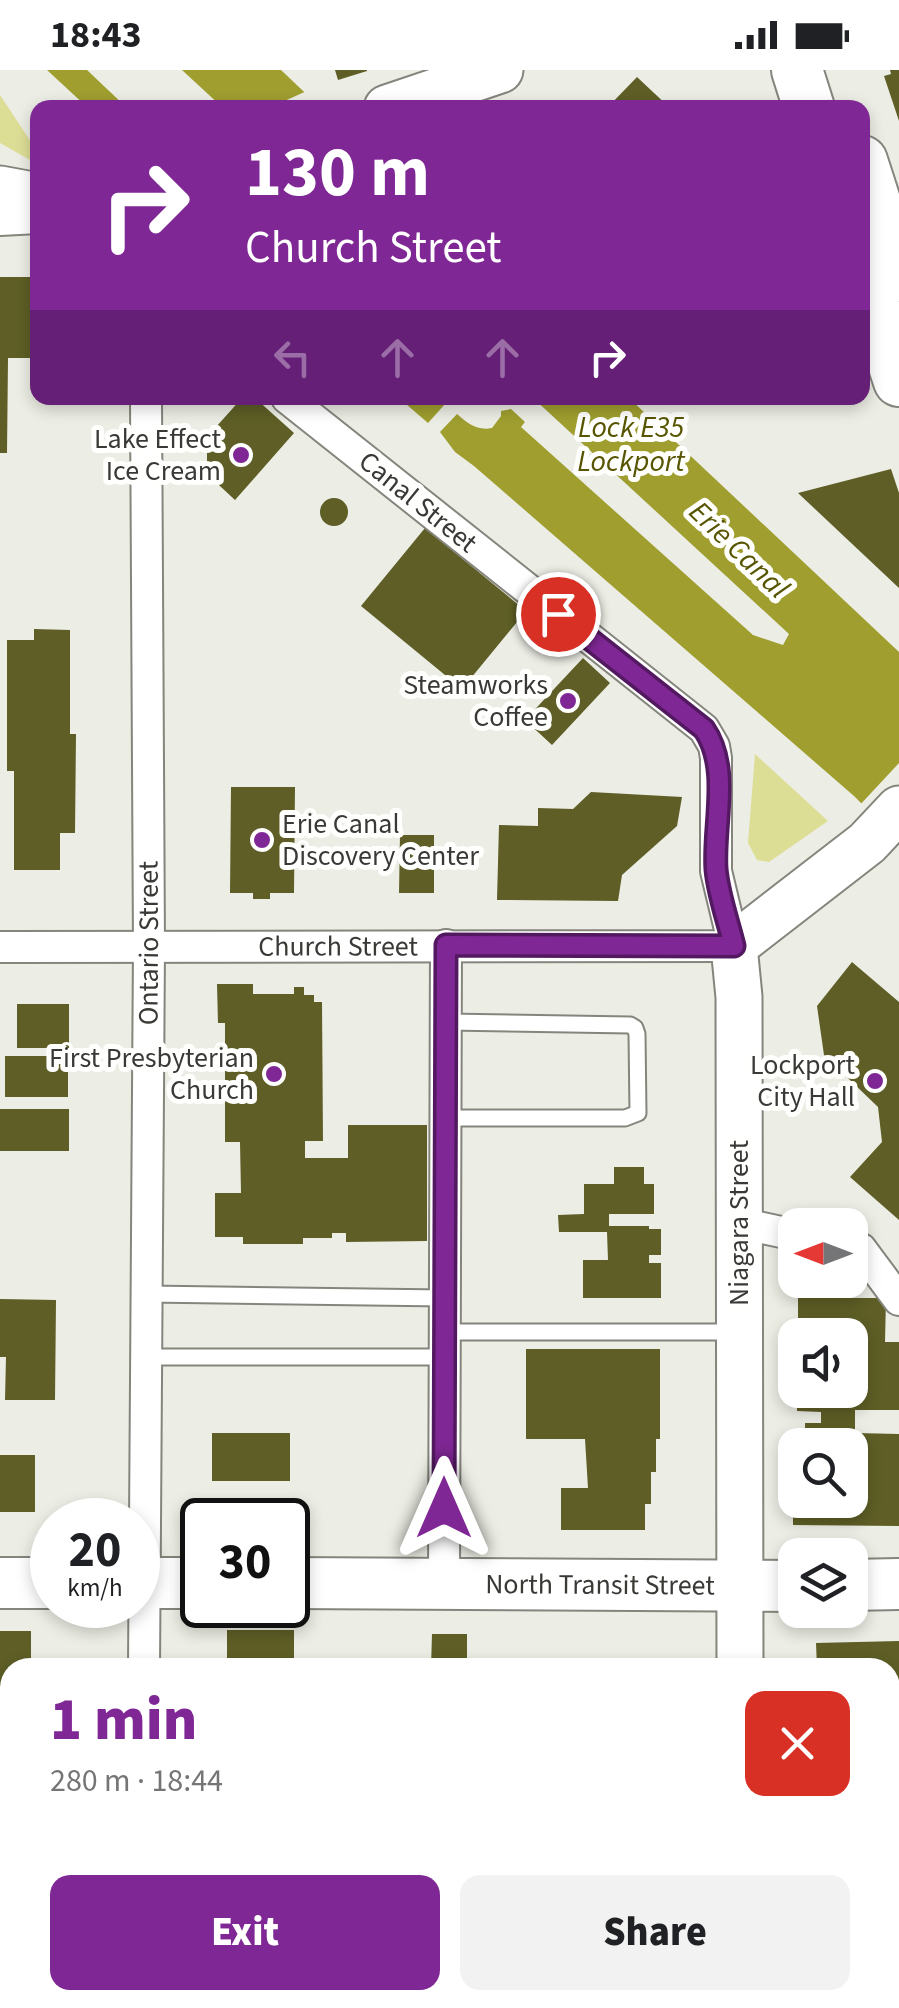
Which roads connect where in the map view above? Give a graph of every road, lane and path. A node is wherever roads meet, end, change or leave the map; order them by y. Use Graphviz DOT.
graph roads {
  1 [pos="500,70"];
  2 [pos="797,70"];
  3 [pos="834,70"];
  4 [pos="410,100"];
  5 [pos="806,100"];
  6 [pos="843,100"];
  7 [pos="870,186"];
  8 [pos="0,189"];
  9 [pos="30,195"];
  10 [pos="30,218"];
  11 [pos="0,220"];
  12 [pos="899,276"];
  13 [pos="870,294"];
  14 [pos="899,382"];
  15 [pos="146,405"];
  16 [pos="296,405"];
  17 [pos="899,808"];
  18 [pos="446,945"];
  19 [pos="0,946"];
  20 [pos="734,946"];
  21 [pos="149,947"];
  22 [pos="446,1022"];
  23 [pos="446,1118"];
  24 [pos="739,1223"];
  25 [pos="778,1231"];
  26 [pos="868,1258"];
  27 [pos="147,1294"];
  28 [pos="444,1298"];
  29 [pos="899,1300"];
  30 [pos="740,1332"];
  31 [pos="444,1344"];
  32 [pos="146,1357"];
  33 [pos="143,1498"];
  34 [pos="0,1583"];
  35 [pos="30,1583"];
  36 [pos="310,1583"];
  37 [pos="444,1583"];
  38 [pos="899,1584"];
  39 [pos="868,1585"];
  40 [pos="778,1587"];
  41 [pos="741,1588"];
  42 [pos="143,1628"];
  43 [pos="144,1658"];
  44 [pos="740,1658"];
  1 -- 4 [label="street"];
  2 -- 5 [label="main road"];
  3 -- 6 [label="main road"];
  7 -- 12 [label="main road"];
  8 -- 9 [label="street"];
  10 -- 11 [label="street"];
  13 -- 14 [label="main road"];
  15 -- 21 [label="street, Ontario Street"];
  16 -- 20 [label="street, Canal Street"];
  17 -- 20 [label="street"];
  18 -- 20 [label="street, Church Street"];
  18 -- 21 [label="street, Church Street"];
  18 -- 22 [label="street"];
  19 -- 21 [label="street, Church Street"];
  20 -- 24 [label="street, Niagara Street"];
  21 -- 27 [label="street, Ontario Street"];
  22 -- 23 [label="street"];
  22 -- 23 [label="lane"];
  23 -- 28 [label="street"];
  24 -- 25 [label="street"];
  24 -- 30 [label="street, Niagara Street"];
  26 -- 29 [label="street"];
  27 -- 28 [label="lane"];
  27 -- 32 [label="street, Ontario Street"];
  28 -- 31 [label="street"];
  30 -- 31 [label="lane"];
  30 -- 41 [label="street, Niagara Street"];
  31 -- 32 [label="lane"];
  31 -- 37 [label="street"];
  32 -- 33 [label="street, Ontario Street"];
  34 -- 35 [label="main road"];
  36 -- 37 [label="main road, North Transit Street"];
  37 -- 41 [label="main road, North Transit Street"];
  38 -- 39 [label="main road"];
  40 -- 41 [label="main road, North Transit Street"];
  41 -- 44 [label="street, Niagara Street"];
  42 -- 43 [label="street, Ontario Street"];
}
